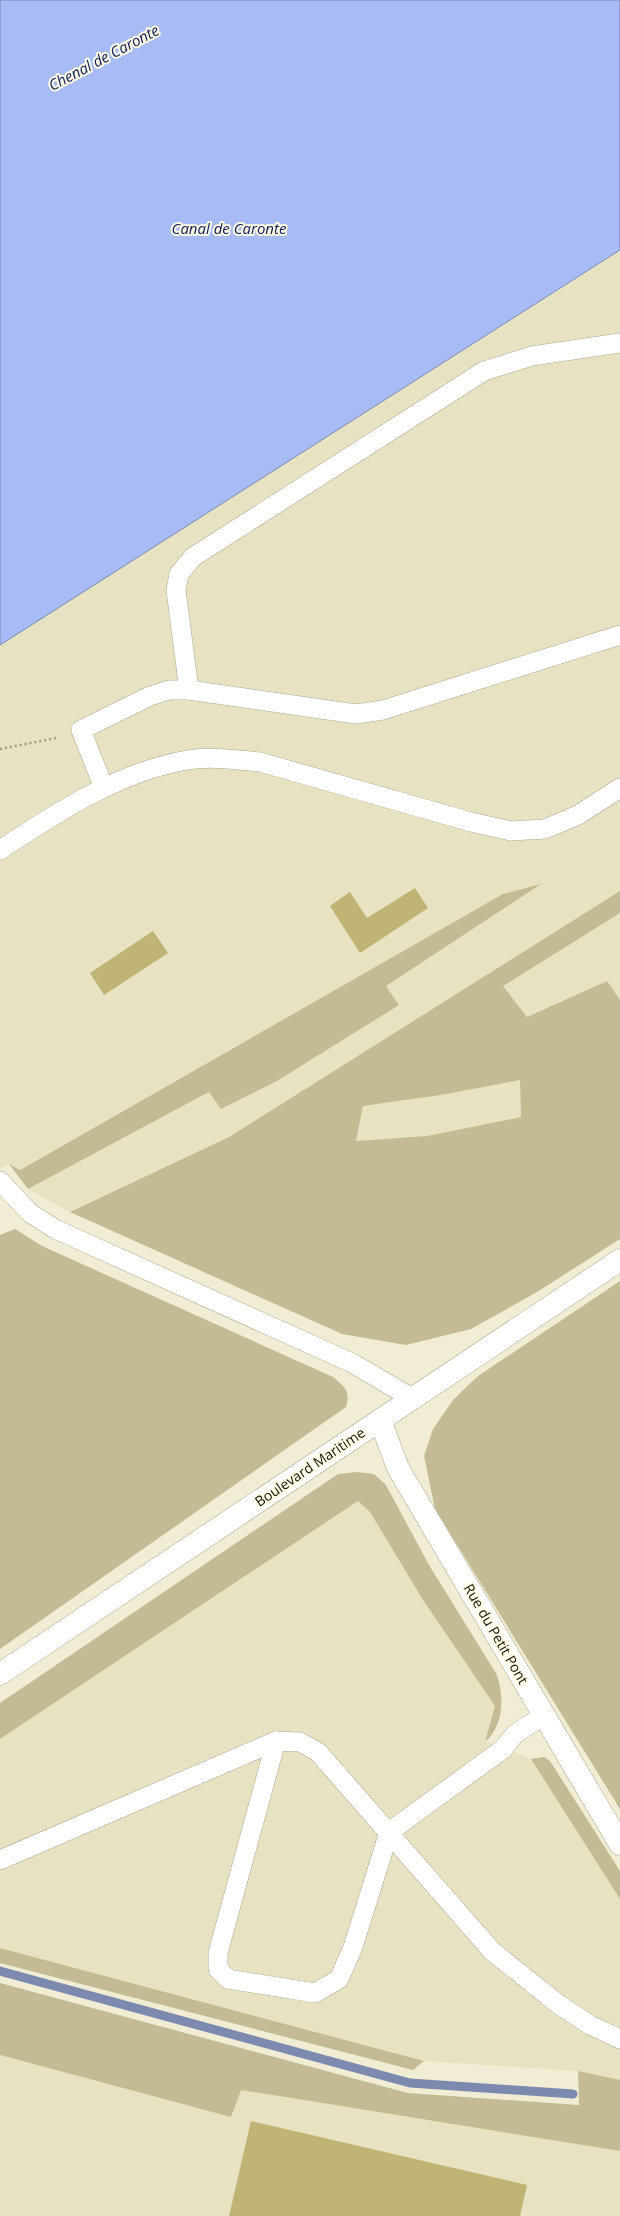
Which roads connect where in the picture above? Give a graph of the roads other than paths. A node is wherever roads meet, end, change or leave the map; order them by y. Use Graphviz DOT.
graph roads {
  1 [pos="620,343"];
  2 [pos="620,635"];
  3 [pos="189,690"];
  4 [pos="104,788"];
  5 [pos="620,788"];
  6 [pos="0,850"];
  7 [pos="0,1181"];
  8 [pos="620,1260"];
  9 [pos="412,1398"];
  10 [pos="380,1420"];
  11 [pos="0,1674"];
  12 [pos="544,1715"];
  13 [pos="276,1741"];
  14 [pos="389,1832"];
  15 [pos="620,1844"];
  16 [pos="0,1860"];
  17 [pos="620,2039"];
  1 -- 3 [label="lane"];
  2 -- 3 [label="lane"];
  3 -- 4 [label="lane"];
  4 -- 5 [label="lane"];
  4 -- 6 [label="lane"];
  7 -- 9 [label="lane"];
  8 -- 9 [label="street, Boulevard Maritime"];
  9 -- 10 [label="street, Boulevard Maritime"];
  10 -- 11 [label="street, Boulevard Maritime"];
  10 -- 12 [label="street, Rue du Petit Pont"];
  12 -- 14 [label="lane"];
  12 -- 15 [label="street, Rue du Petit Pont"];
  13 -- 14 [label="lane"];
  13 -- 14 [label="lane"];
  13 -- 16 [label="lane"];
  14 -- 17 [label="lane"];
}
